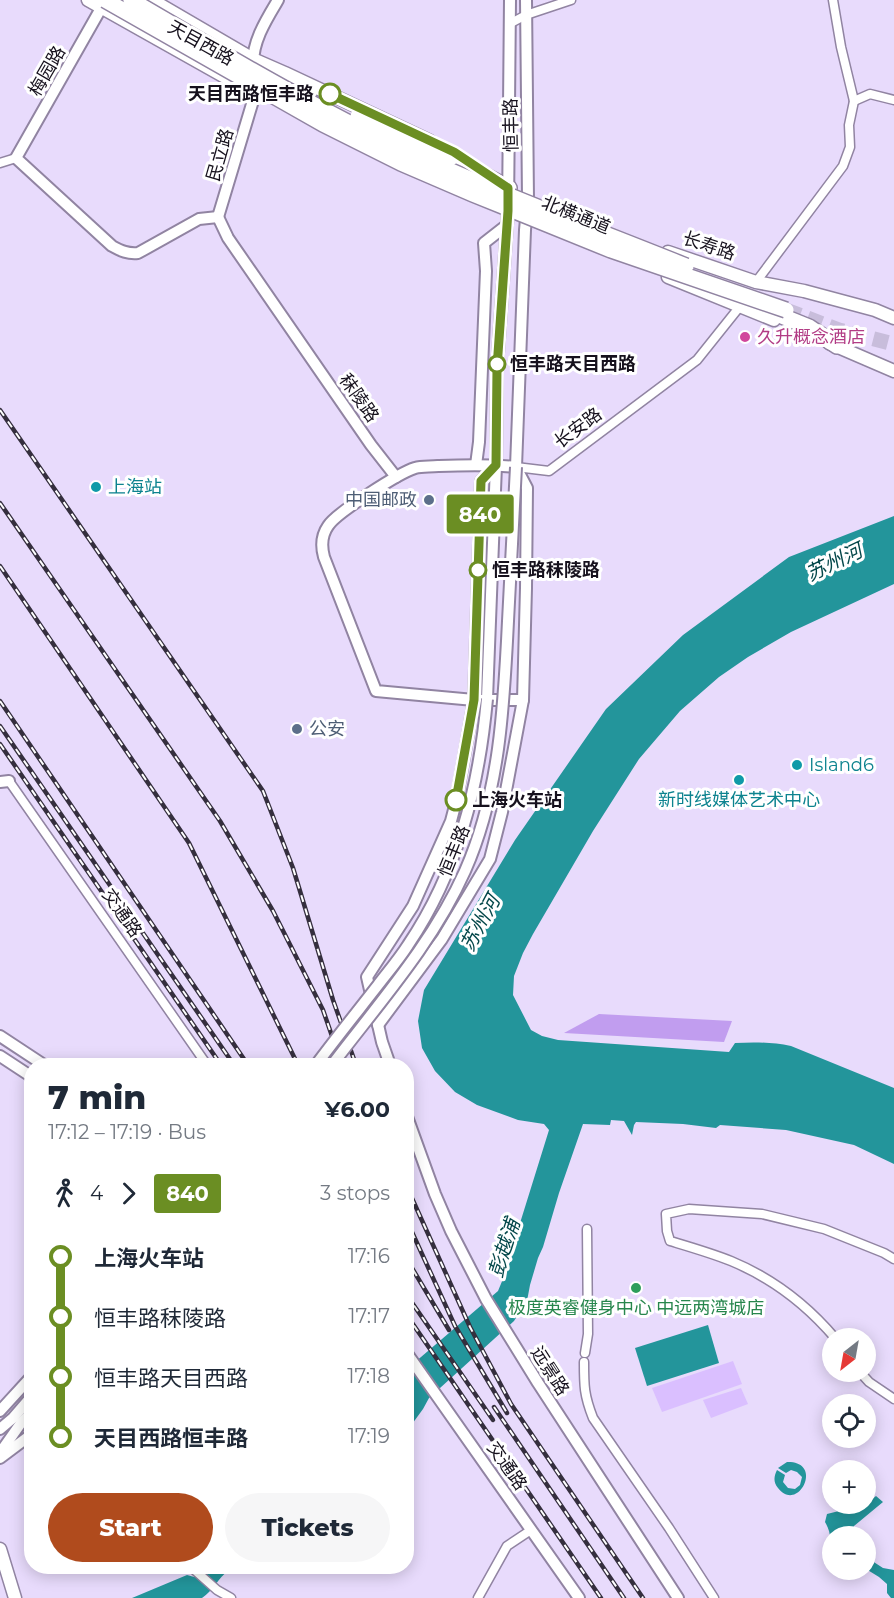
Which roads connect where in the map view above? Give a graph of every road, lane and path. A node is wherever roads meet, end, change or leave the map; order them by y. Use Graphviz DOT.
graph roads {
  1 [pos="88,0"];
  2 [pos="131,0"];
  3 [pos="152,0"];
  4 [pos="278,0"];
  5 [pos="510,0"];
  6 [pos="526,0"];
  7 [pos="571,0"];
  8 [pos="833,0"];
  9 [pos="104,3"];
  10 [pos="526,15"];
  11 [pos="511,23"];
  12 [pos="205,43"];
  13 [pos="253,59"];
  14 [pos="255,94"];
  15 [pos="894,100"];
  16 [pos="854,101"];
  17 [pos="16,158"];
  18 [pos="0,163"];
  19 [pos="508,188"];
  20 [pos="528,198"];
  21 [pos="508,211"];
  22 [pos="218,217"];
  23 [pos="526,219"];
  24 [pos="507,225"];
  25 [pos="756,282"];
  26 [pos="716,286"];
  27 [pos="747,305"];
  28 [pos="891,318"];
  29 [pos="837,346"];
  30 [pos="864,358"];
  31 [pos="894,360"];
  32 [pos="894,370"];
  33 [pos="497,393"];
  34 [pos="481,394"];
  35 [pos="476,465"];
  36 [pos="496,465"];
  37 [pos="516,467"];
  38 [pos="396,477"];
  39 [pos="474,700"];
  40 [pos="523,700"];
  41 [pos="4,781"];
  42 [pos="378,1025"];
  43 [pos="0,1036"];
  44 [pos="0,1056"];
  45 [pos="33,1058"];
  46 [pos="202,1058"];
  47 [pos="321,1058"];
  48 [pos="337,1058"];
  49 [pos="388,1058"];
  50 [pos="24,1072"];
  51 [pos="414,1136"];
  52 [pos="587,1229"];
  53 [pos="894,1259"];
  54 [pos="826,1328"];
  55 [pos="414,1363"];
  56 [pos="868,1382"];
  57 [pos="24,1385"];
  58 [pos="894,1399"];
  59 [pos="24,1405"];
  60 [pos="0,1411"];
  61 [pos="24,1420"];
  62 [pos="0,1430"];
  63 [pos="24,1440"];
  64 [pos="0,1453"];
  65 [pos="0,1459"];
  66 [pos="531,1530"];
  67 [pos="0,1549"];
  68 [pos="199,1574"];
  69 [pos="15,1598"];
  70 [pos="231,1598"];
  71 [pos="478,1598"];
  72 [pos="579,1598"];
  73 [pos="678,1598"];
  74 [pos="714,1598"];
  1 -- 9 [label="main road, 天目西路"];
  2 -- 12 [label="highway, 北横通道, bridge"];
  3 -- 13 [label="main road, 天目西路"];
  4 -- 13 [label="street, 民立路"];
  5 -- 11 [label="street, 恒丰路"];
  6 -- 10 [label="street, 恒丰路"];
  7 -- 10 [label="street"];
  8 -- 16 [label="street"];
  9 -- 14 [label="main road, 天目西路"];
  9 -- 17 [label="street, 梅园路"];
  9 -- 26 [label="highway, 北横通道, bridge"];
  10 -- 11 [label="street"];
  10 -- 20 [label="street, 恒丰路"];
  11 -- 19 [label="street, 恒丰路"];
  12 -- 19 [label="highway, bridge"];
  12 -- 26 [label="highway, 北横通道, bridge"];
  13 -- 14 [label="street, 民立路"];
  13 -- 19 [label="main road, 天目西路"];
  14 -- 21 [label="main road, 天目西路"];
  14 -- 22 [label="street, 民立路"];
  15 -- 16 [label="street"];
  16 -- 25 [label="street"];
  17 -- 18 [label="street"];
  17 -- 22 [label="street"];
  19 -- 20 [label="main road"];
  19 -- 21 [label="street, 恒丰路"];
  20 -- 23 [label="street, 恒丰路"];
  20 -- 25 [label="main road, 长寿路"];
  21 -- 23 [label="main road, 天目西路"];
  21 -- 24 [label="street, 恒丰路"];
  22 -- 38 [label="street, 秣陵路"];
  23 -- 27 [label="main road"];
  23 -- 37 [label="street, 恒丰路"];
  24 -- 33 [label="street, 恒丰路"];
  24 -- 34 [label="street"];
  25 -- 28 [label="main road, 长寿路"];
  26 -- 27 [label="highway, bridge"];
  27 -- 29 [label="highway"];
  27 -- 37 [label="street, 长安路"];
  29 -- 30 [label="main road"];
  30 -- 31 [label="main road"];
  30 -- 32 [label="main road"];
  33 -- 34 [label="street"];
  33 -- 36 [label="street, 恒丰路"];
  34 -- 35 [label="street"];
  35 -- 36 [label="street, 长安路"];
  35 -- 38 [label="street, 长安路"];
  36 -- 37 [label="street, 长安路"];
  36 -- 39 [label="street"];
  36 -- 47 [label="street, 恒丰路, bridge"];
  37 -- 40 [label="street"];
  37 -- 48 [label="street, 恒丰路, bridge"];
  38 -- 39 [label="street"];
  39 -- 40 [label="street"];
  39 -- 42 [label="street"];
  40 -- 42 [label="street"];
  41 -- 46 [label="street, 交通路"];
  42 -- 49 [label="street"];
  43 -- 45 [label="street"];
  44 -- 50 [label="street"];
  51 -- 73 [label="street, 远景路"];
  52 -- 74 [label="street"];
  53 -- 54 [label="street"];
  55 -- 66 [label="street, 交通路"];
  56 -- 58 [label="street"];
  57 -- 60 [label="street"];
  59 -- 62 [label="street"];
  61 -- 64 [label="street"];
  63 -- 65 [label="street"];
  66 -- 71 [label="street"];
  66 -- 72 [label="street, 交通路"];
  67 -- 69 [label="main road"];
  68 -- 70 [label="street"];
}
